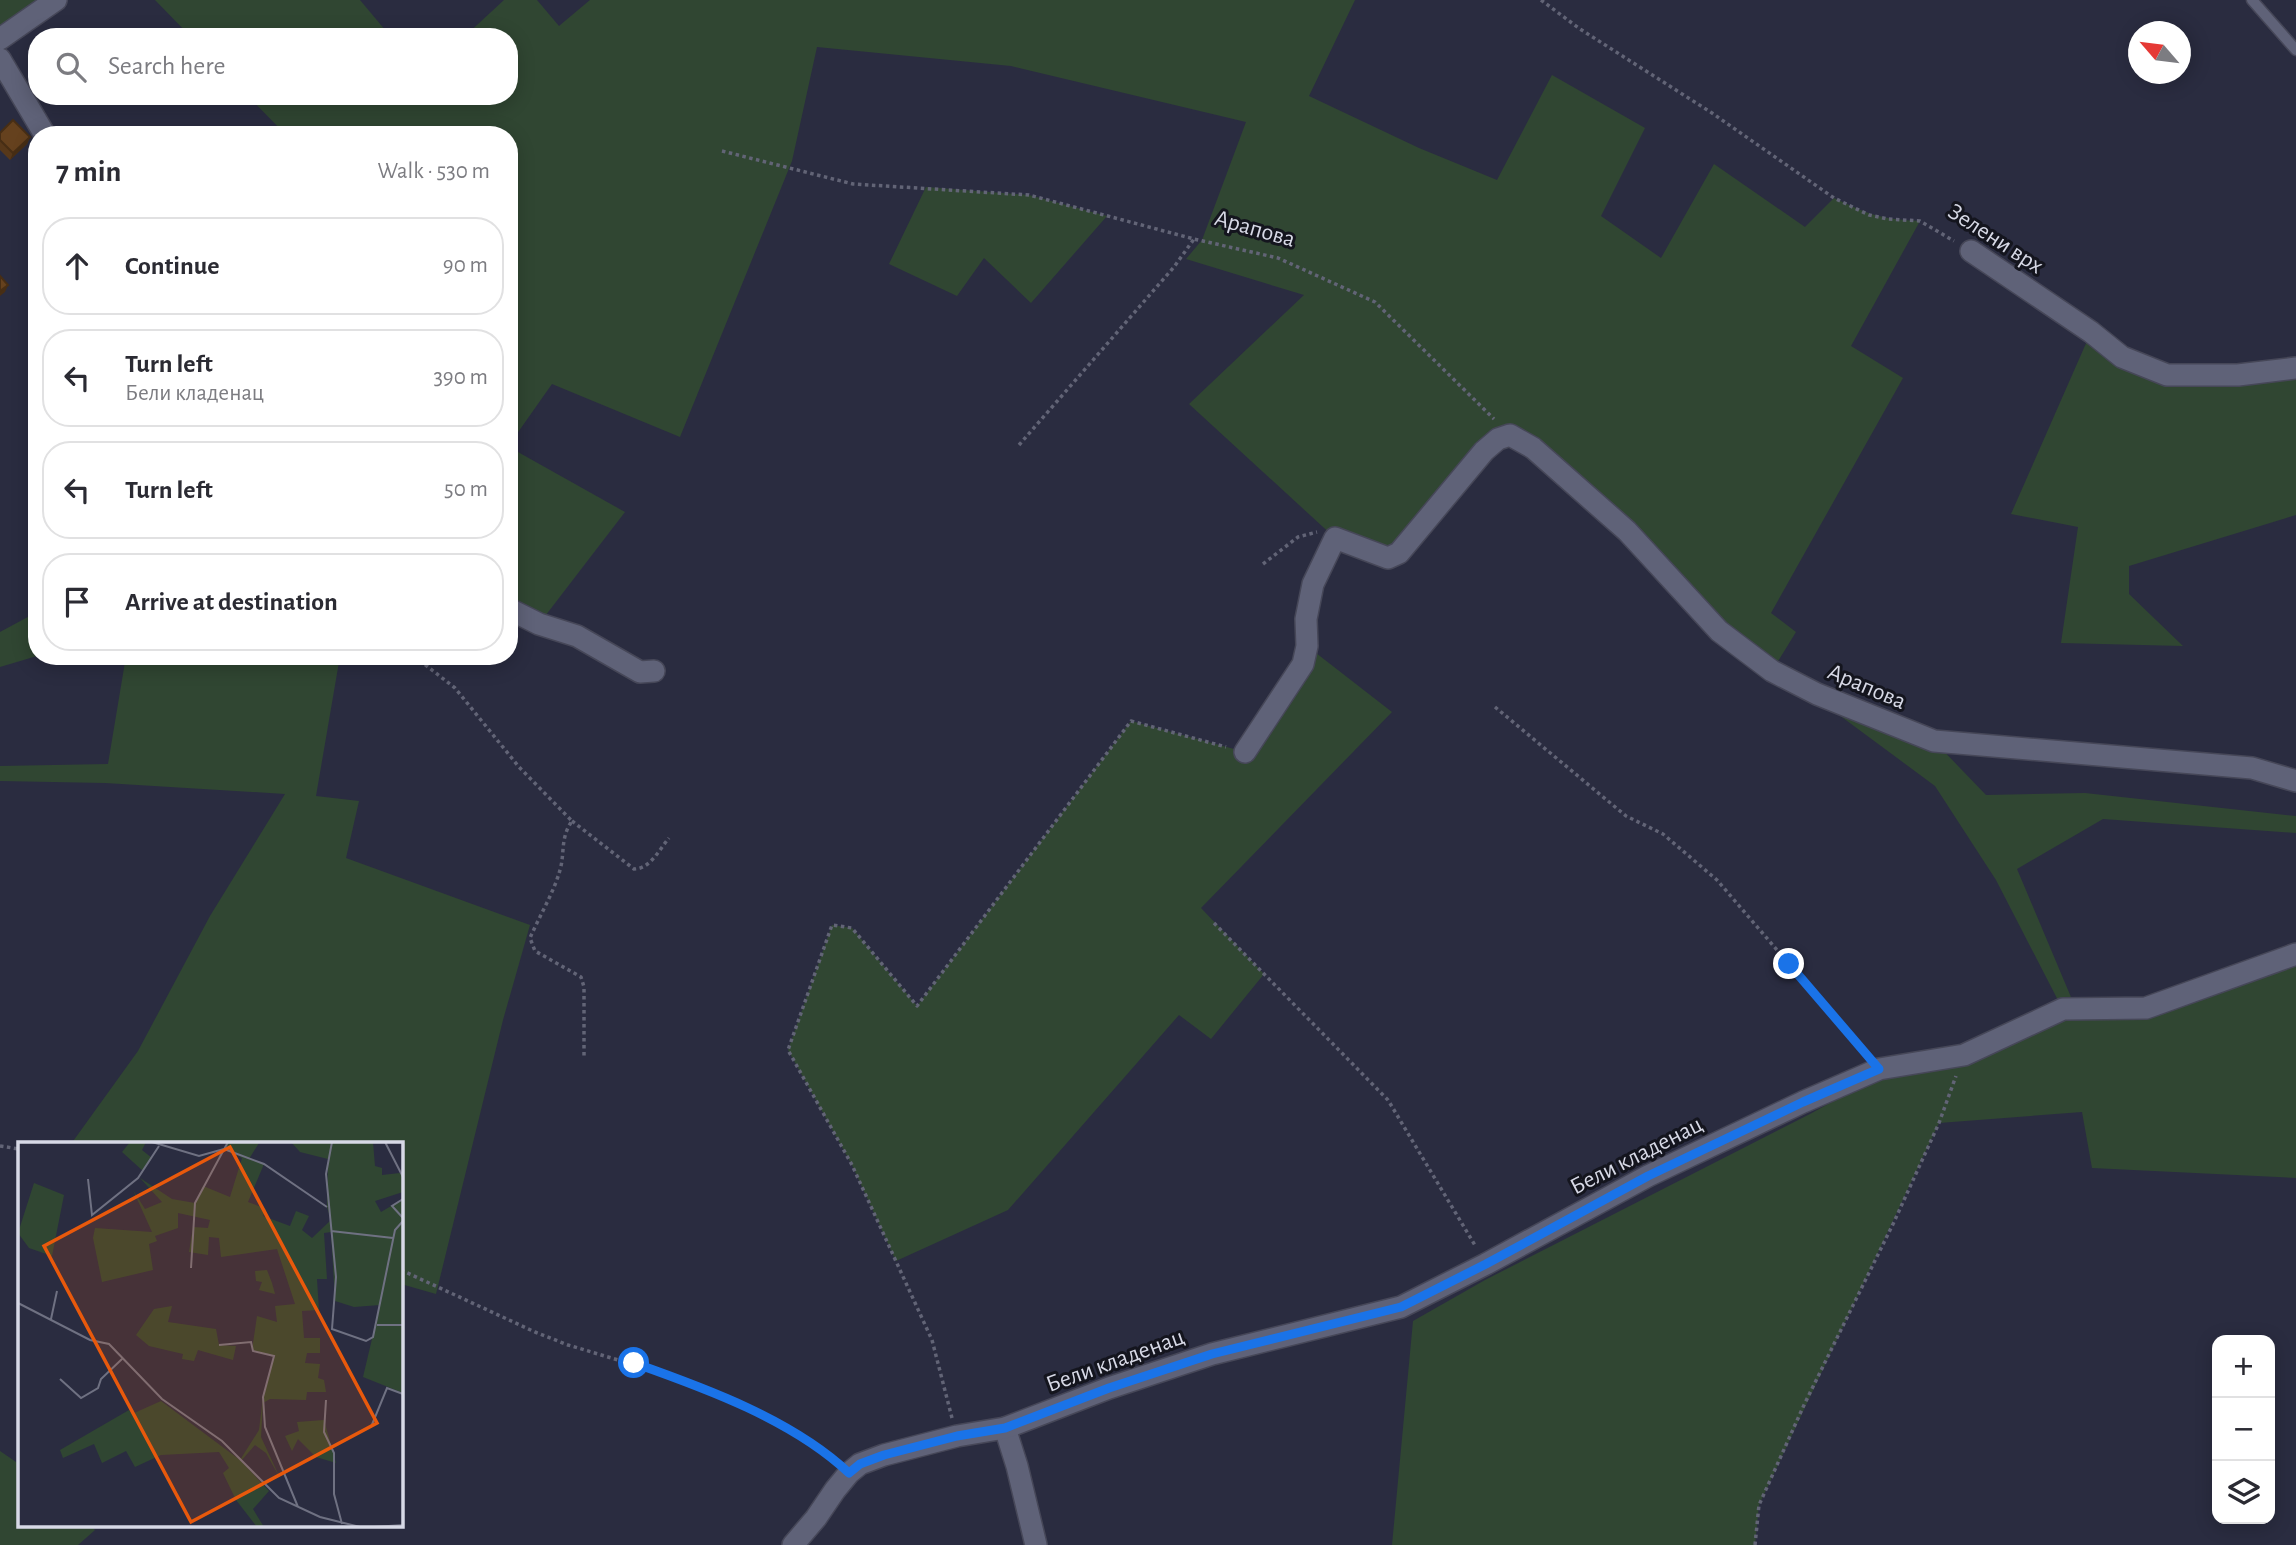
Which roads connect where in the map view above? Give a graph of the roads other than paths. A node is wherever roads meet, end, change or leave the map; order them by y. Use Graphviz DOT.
graph roads {
  1 [pos="56,0"];
  2 [pos="2252,0"];
  3 [pos="0,39"];
  4 [pos="2296,50"];
  5 [pos="0,58"];
  6 [pos="28,105"];
  7 [pos="28,105"];
  8 [pos="41,126"];
  9 [pos="1971,251"];
  10 [pos="2296,368"];
  11 [pos="518,614"];
  12 [pos="654,671"];
  13 [pos="1245,752"];
  14 [pos="2296,781"];
  15 [pos="2296,954"];
  16 [pos="1005,1428"];
  17 [pos="793,1545"];
  18 [pos="1036,1545"];
  1 -- 3 [label="street"];
  2 -- 4 [label="lane"];
  5 -- 7 [label="street"];
  6 -- 8 [label="street"];
  9 -- 10 [label="street, Зелени врх"];
  11 -- 12 [label="street"];
  13 -- 14 [label="street, Арапова"];
  15 -- 16 [label="street, Бели кладенац"];
  16 -- 17 [label="street, Бели кладенац"];
  16 -- 18 [label="street"];
}
